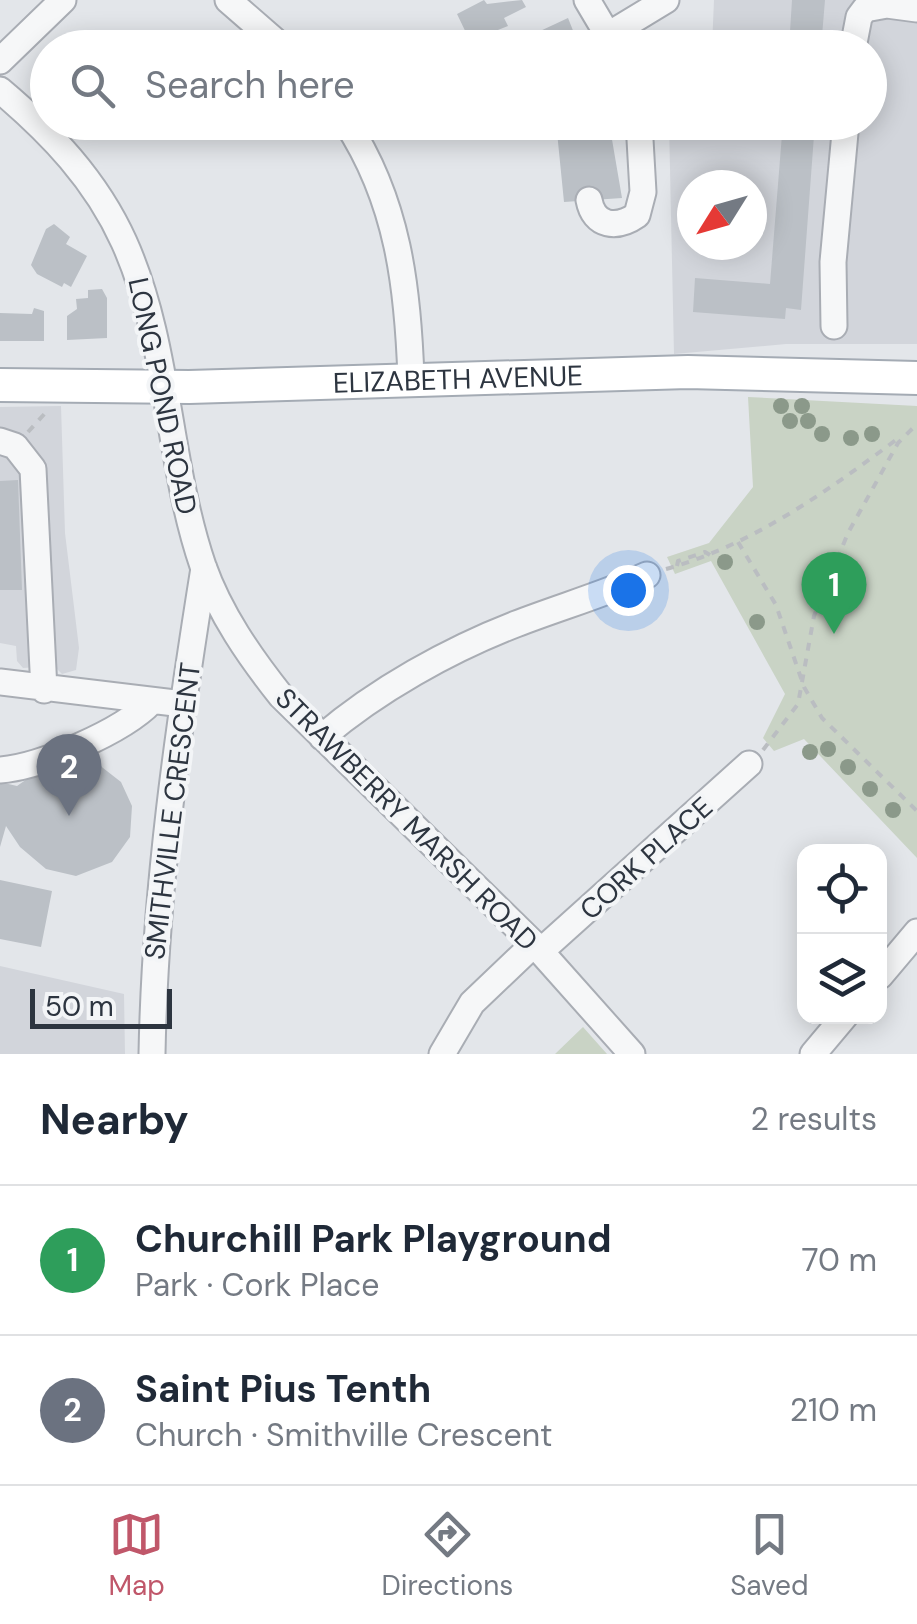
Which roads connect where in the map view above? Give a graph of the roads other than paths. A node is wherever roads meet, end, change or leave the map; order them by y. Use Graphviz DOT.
graph roads {
  1 [pos="63,0"];
  2 [pos="228,0"];
  3 [pos="587,0"];
  4 [pos="666,0"];
  5 [pos="917,9"];
  6 [pos="32,30"];
  7 [pos="263,30"];
  8 [pos="610,30"];
  9 [pos="631,30"];
  10 [pos="856,30"];
  11 [pos="30,32"];
  12 [pos="0,61"];
  13 [pos="0,90"];
  14 [pos="30,118"];
  15 [pos="53,140"];
  16 [pos="356,140"];
  17 [pos="641,140"];
  18 [pos="844,140"];
  19 [pos="589,200"];
  20 [pos="834,326"];
  21 [pos="411,378"];
  22 [pos="917,378"];
  23 [pos="0,385"];
  24 [pos="164,386"];
  25 [pos="8,444"];
  26 [pos="204,568"];
  27 [pos="648,575"];
  28 [pos="0,682"];
  29 [pos="44,690"];
  30 [pos="151,702"];
  31 [pos="183,704"];
  32 [pos="322,737"];
  33 [pos="750,764"];
  34 [pos="0,770"];
  35 [pos="917,932"];
  36 [pos="538,948"];
  37 [pos="887,968"];
  38 [pos="838,1024"];
  39 [pos="152,1054"];
  40 [pos="442,1054"];
  41 [pos="632,1054"];
  42 [pos="813,1054"];
  1 -- 6 [label="street"];
  2 -- 7 [label="street"];
  3 -- 8 [label="street"];
  4 -- 9 [label="street"];
  5 -- 10 [label="street"];
  11 -- 12 [label="street"];
  13 -- 14 [label="street, LONG POND ROAD"];
  15 -- 24 [label="street, LONG POND ROAD"];
  16 -- 21 [label="street"];
  17 -- 19 [label="street"];
  18 -- 20 [label="street"];
  21 -- 22 [label="main road, ELIZABETH AVENUE"];
  21 -- 24 [label="main road, ELIZABETH AVENUE"];
  23 -- 24 [label="main road, ELIZABETH AVENUE"];
  24 -- 26 [label="street, LONG POND ROAD"];
  25 -- 29 [label="street"];
  26 -- 31 [label="street, SMITHVILLE CRESCENT"];
  26 -- 32 [label="street, STRAWBERRY MARSH ROAD"];
  27 -- 32 [label="street"];
  28 -- 29 [label="street"];
  29 -- 30 [label="street"];
  30 -- 31 [label="street"];
  30 -- 34 [label="street"];
  31 -- 39 [label="street, SMITHVILLE CRESCENT"];
  32 -- 36 [label="street, STRAWBERRY MARSH ROAD"];
  33 -- 36 [label="street, CORK PLACE"];
  35 -- 37 [label="street"];
  36 -- 40 [label="street"];
  36 -- 41 [label="street, STRAWBERRY MARSH ROAD"];
  38 -- 42 [label="street"];
}
